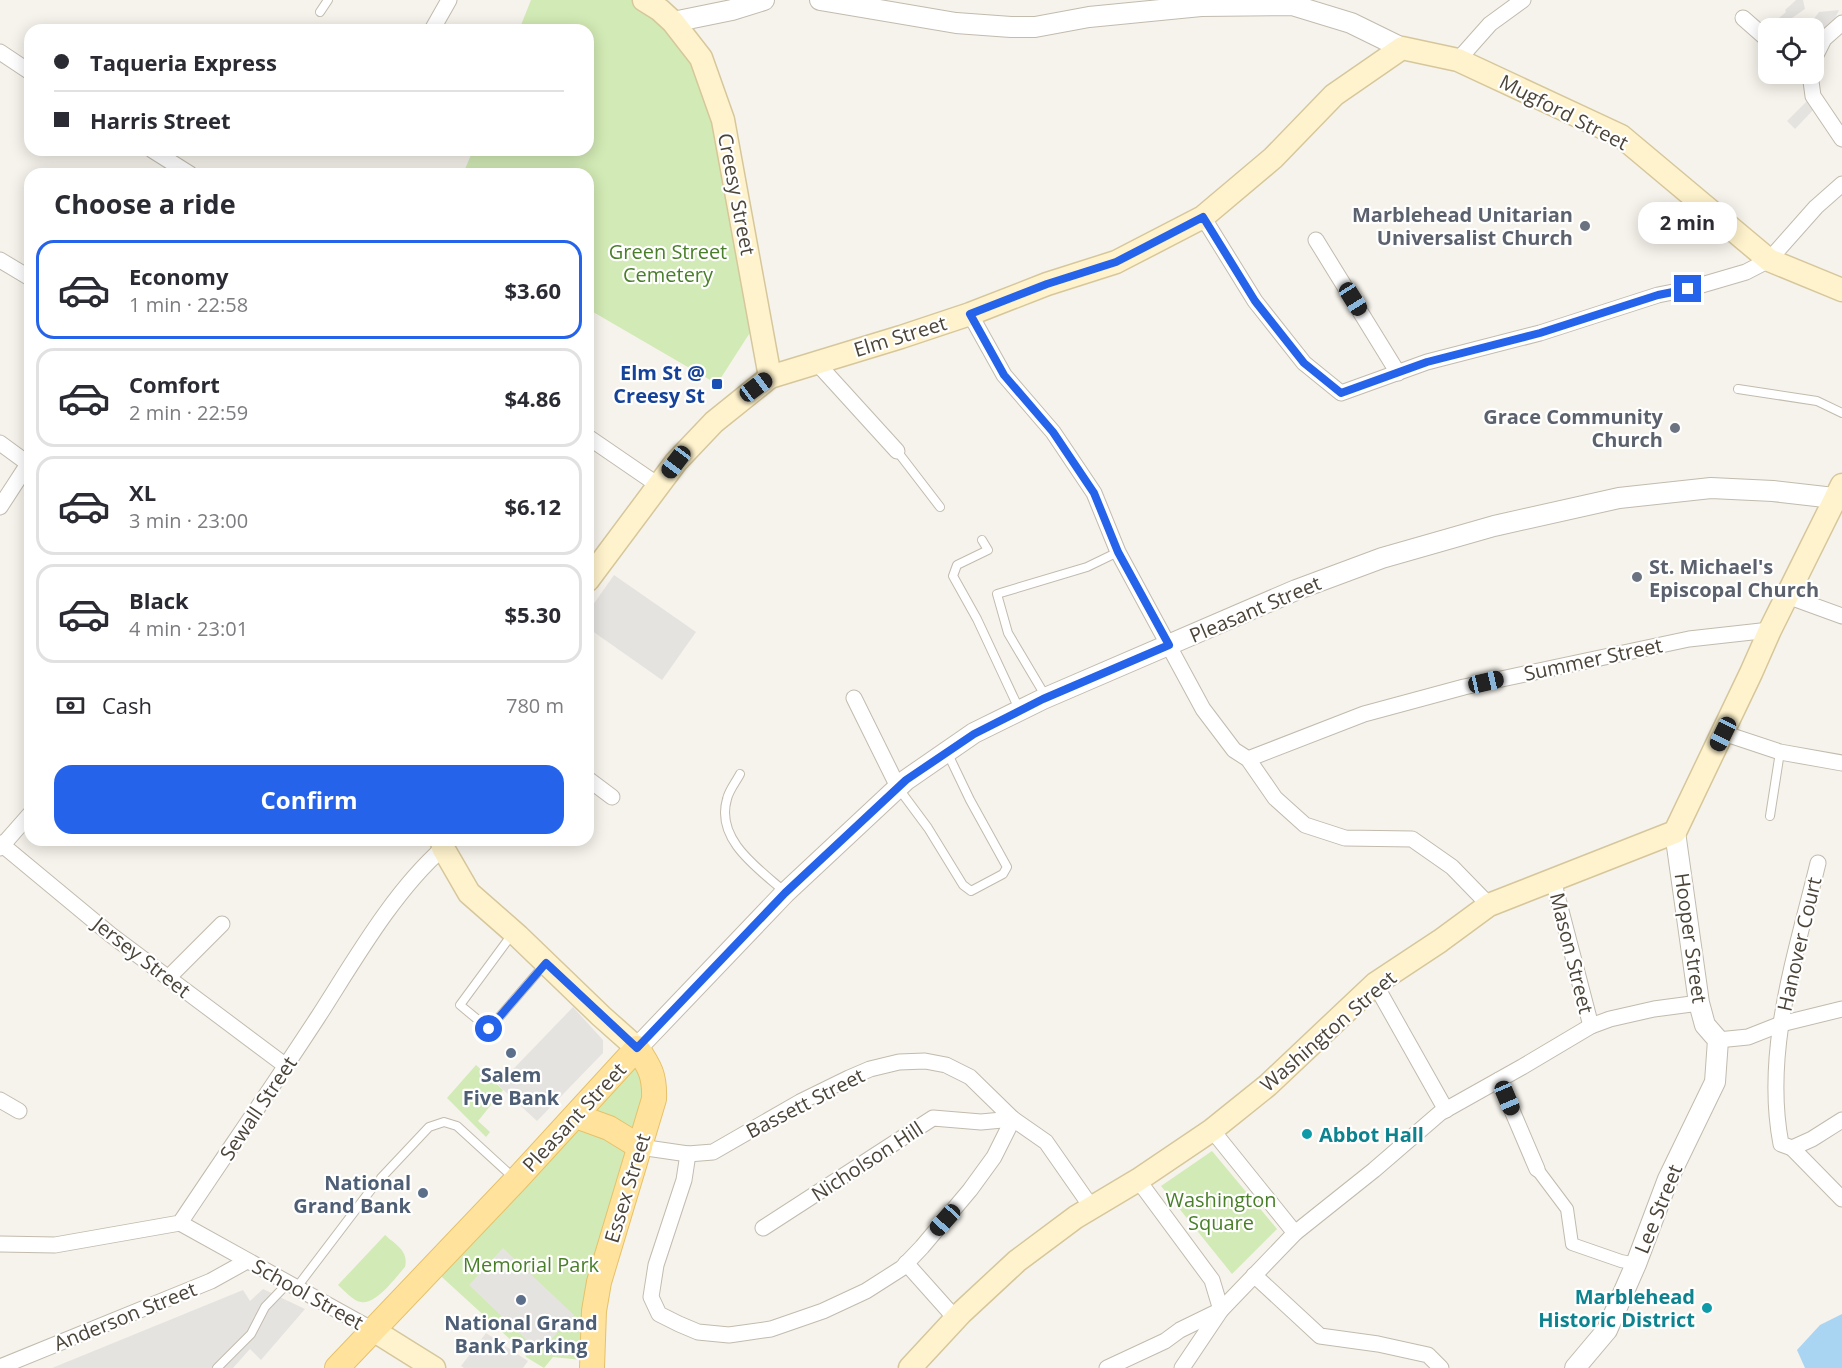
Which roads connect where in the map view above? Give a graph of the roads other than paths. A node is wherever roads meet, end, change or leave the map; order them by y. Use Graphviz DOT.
graph roads {
  1 [pos="328,0"];
  2 [pos="449,0"];
  3 [pos="644,0"];
  4 [pos="764,0"];
  5 [pos="820,0"];
  6 [pos="1523,0"];
  7 [pos="1293,2"];
  8 [pos="728,5"];
  9 [pos="320,12"];
  10 [pos="1743,18"];
  11 [pos="673,22"];
  12 [pos="1842,23"];
  13 [pos="435,24"];
  14 [pos="1758,31"];
  15 [pos="1824,39"];
  16 [pos="1402,48"];
  17 [pos="0,52"];
  18 [pos="1458,60"];
  19 [pos="24,68"];
  20 [pos="1811,84"];
  21 [pos="1842,140"];
  22 [pos="162,156"];
  23 [pos="180,168"];
  24 [pos="1842,184"];
  25 [pos="1203,217"];
  26 [pos="1316,240"];
  27 [pos="0,260"];
  28 [pos="1769,260"];
  29 [pos="24,274"];
  30 [pos="1842,290"];
  31 [pos="970,314"];
  32 [pos="816,362"];
  33 [pos="1398,373"];
  34 [pos="770,377"];
  35 [pos="1738,390"];
  36 [pos="1842,413"];
  37 [pos="594,440"];
  38 [pos="0,443"];
  39 [pos="897,451"];
  40 [pos="24,460"];
  41 [pos="24,471"];
  42 [pos="658,484"];
  43 [pos="1838,492"];
  44 [pos="0,507"];
  45 [pos="940,507"];
  46 [pos="981,540"];
  47 [pos="1118,552"];
  48 [pos="594,572"];
  49 [pos="1787,596"];
  50 [pos="1842,616"];
  51 [pos="1770,630"];
  52 [pos="1169,645"];
  53 [pos="854,698"];
  54 [pos="1046,698"];
  55 [pos="1020,711"];
  56 [pos="1723,734"];
  57 [pos="947,752"];
  58 [pos="1780,752"];
  59 [pos="1248,759"];
  60 [pos="1842,763"];
  61 [pos="740,774"];
  62 [pos="594,784"];
  63 [pos="898,787"];
  64 [pos="612,797"];
  65 [pos="1770,816"];
  66 [pos="24,821"];
  67 [pos="1675,832"];
  68 [pos="1,846"];
  69 [pos="440,846"];
  70 [pos="443,846"];
  71 [pos="1818,863"];
  72 [pos="1553,880"];
  73 [pos="785,893"];
  74 [pos="1488,905"];
  75 [pos="222,924"];
  76 [pos="514,932"];
  77 [pos="546,963"];
  78 [pos="168,978"];
  79 [pos="1375,984"];
  80 [pos="1699,1003"];
  81 [pos="1842,1009"];
  82 [pos="1781,1024"];
  83 [pos="1591,1026"];
  84 [pos="1718,1040"];
  85 [pos="637,1048"];
  86 [pos="286,1066"];
  87 [pos="1499,1080"];
  88 [pos="0,1100"];
  89 [pos="1446,1110"];
  90 [pos="19,1111"];
  91 [pos="576,1116"];
  92 [pos="1013,1119"];
  93 [pos="1842,1120"];
  94 [pos="1212,1130"];
  95 [pos="1786,1146"];
  96 [pos="640,1147"];
  97 [pos="688,1154"];
  98 [pos="1537,1169"];
  99 [pos="381,1178"];
  100 [pos="516,1180"];
  101 [pos="1138,1180"];
  102 [pos="373,1187"];
  103 [pos="1842,1199"];
  104 [pos="1092,1208"];
  105 [pos="180,1222"];
  106 [pos="763,1228"];
  107 [pos="1295,1233"];
  108 [pos="0,1244"];
  109 [pos="247,1261"];
  110 [pos="906,1263"];
  111 [pos="1636,1264"];
  112 [pos="1254,1275"];
  113 [pos="292,1285"];
  114 [pos="1221,1310"];
  115 [pos="956,1319"];
  116 [pos="373,1330"];
  117 [pos="0,1367"];
  118 [pos="217,1368"];
  119 [pos="337,1368"];
  120 [pos="434,1368"];
  121 [pos="592,1368"];
  122 [pos="910,1368"];
  123 [pos="1107,1368"];
  124 [pos="1182,1368"];
  125 [pos="1441,1368"];
  126 [pos="1575,1368"];
  1 -- 9 [label="lane"];
  2 -- 13 [label="street"];
  3 -- 11 [label="main road, Creesy Street"];
  4 -- 8 [label="street"];
  5 -- 7 [label="street"];
  6 -- 18 [label="street"];
  7 -- 16 [label="street"];
  8 -- 11 [label="street"];
  10 -- 14 [label="street"];
  11 -- 34 [label="main road, Creesy Street"];
  12 -- 15 [label="street"];
  16 -- 18 [label="main road"];
  16 -- 25 [label="main road, Elm Street"];
  17 -- 19 [label="street"];
  18 -- 28 [label="main road, Mugford Street"];
  20 -- 21 [label="street"];
  22 -- 23 [label="street"];
  24 -- 28 [label="street"];
  25 -- 31 [label="main road, Elm Street"];
  25 -- 33 [label="street"];
  26 -- 33 [label="street"];
  27 -- 29 [label="street"];
  28 -- 30 [label="main road, Mugford Street"];
  28 -- 33 [label="street"];
  31 -- 32 [label="main road, Elm Street"];
  31 -- 47 [label="street"];
  32 -- 34 [label="main road, Elm Street"];
  32 -- 39 [label="street"];
  34 -- 42 [label="main road, Elm Street"];
  35 -- 36 [label="lane"];
  37 -- 42 [label="street"];
  38 -- 40 [label="street"];
  39 -- 45 [label="lane"];
  41 -- 44 [label="street"];
  42 -- 48 [label="main road, Elm Street"];
  43 -- 49 [label="main road"];
  43 -- 52 [label="street, Pleasant Street"];
  46 -- 55 [label="lane"];
  47 -- 52 [label="street"];
  47 -- 54 [label="lane"];
  49 -- 50 [label="street"];
  49 -- 51 [label="main road"];
  51 -- 56 [label="main road"];
  51 -- 59 [label="street, Summer Street"];
  52 -- 54 [label="street, Pleasant Street"];
  52 -- 59 [label="street"];
  53 -- 63 [label="street"];
  54 -- 55 [label="street, Pleasant Street"];
  55 -- 57 [label="street, Pleasant Street"];
  56 -- 58 [label="street"];
  56 -- 67 [label="main road"];
  57 -- 63 [label="street, Pleasant Street"];
  57 -- 63 [label="lane"];
  58 -- 60 [label="street"];
  58 -- 65 [label="lane"];
  59 -- 74 [label="street"];
  61 -- 73 [label="lane"];
  62 -- 64 [label="street"];
  63 -- 73 [label="street, Pleasant Street"];
  66 -- 68 [label="street"];
  67 -- 72 [label="main road, Washington Street"];
  67 -- 80 [label="street, Hooper Street"];
  68 -- 78 [label="street, Jersey Street"];
  69 -- 86 [label="street, Sewall Street"];
  70 -- 76 [label="main road"];
  71 -- 82 [label="street, Hanover Court"];
  72 -- 74 [label="main road, Washington Street"];
  72 -- 83 [label="street, Mason Street"];
  73 -- 85 [label="street, Pleasant Street"];
  74 -- 79 [label="main road, Washington Street"];
  75 -- 78 [label="street"];
  76 -- 77 [label="main road"];
  76 -- 77 [label="lane"];
  77 -- 85 [label="main road"];
  78 -- 86 [label="street, Jersey Street"];
  79 -- 89 [label="street"];
  79 -- 94 [label="main road, Washington Street"];
  80 -- 83 [label="street"];
  80 -- 84 [label="street, Hooper Street"];
  81 -- 82 [label="street"];
  82 -- 84 [label="street"];
  82 -- 95 [label="street, Hanover Court"];
  83 -- 87 [label="street"];
  84 -- 111 [label="street, Lee Street"];
  85 -- 91 [label="main road, Pleasant Street"];
  85 -- 96 [label="main road, Essex Street"];
  86 -- 105 [label="street, Sewall Street"];
  87 -- 89 [label="street"];
  87 -- 98 [label="street"];
  88 -- 90 [label="street"];
  89 -- 107 [label="street"];
  91 -- 96 [label="main road, Bassett Street"];
  91 -- 100 [label="main road, Pleasant Street"];
  92 -- 97 [label="street, Bassett Street"];
  92 -- 104 [label="street, Bassett Street"];
  92 -- 106 [label="street, Nicholson Hill"];
  92 -- 110 [label="street"];
  93 -- 95 [label="street"];
  94 -- 101 [label="main road, Washington Street"];
  94 -- 107 [label="street"];
  95 -- 103 [label="street"];
  96 -- 97 [label="street, Bassett Street"];
  96 -- 121 [label="main road, Essex Street"];
  97 -- 110 [label="street"];
  98 -- 111 [label="street"];
  99 -- 100 [label="lane"];
  100 -- 116 [label="main road, Pleasant Street"];
  101 -- 104 [label="main road, Washington Street"];
  101 -- 114 [label="street"];
  102 -- 113 [label="lane"];
  104 -- 115 [label="main road, Washington Street"];
  105 -- 108 [label="street"];
  105 -- 109 [label="street, School Street"];
  107 -- 112 [label="street"];
  109 -- 113 [label="street, School Street"];
  109 -- 117 [label="street, Anderson Street"];
  110 -- 115 [label="street"];
  111 -- 126 [label="street, Lee Street"];
  112 -- 114 [label="street"];
  112 -- 125 [label="street"];
  113 -- 116 [label="street, School Street"];
  113 -- 118 [label="lane"];
  114 -- 123 [label="street"];
  114 -- 124 [label="street"];
  115 -- 122 [label="main road, Washington Street"];
  116 -- 119 [label="main road, Pleasant Street"];
  116 -- 120 [label="main road, School Street"];
}
